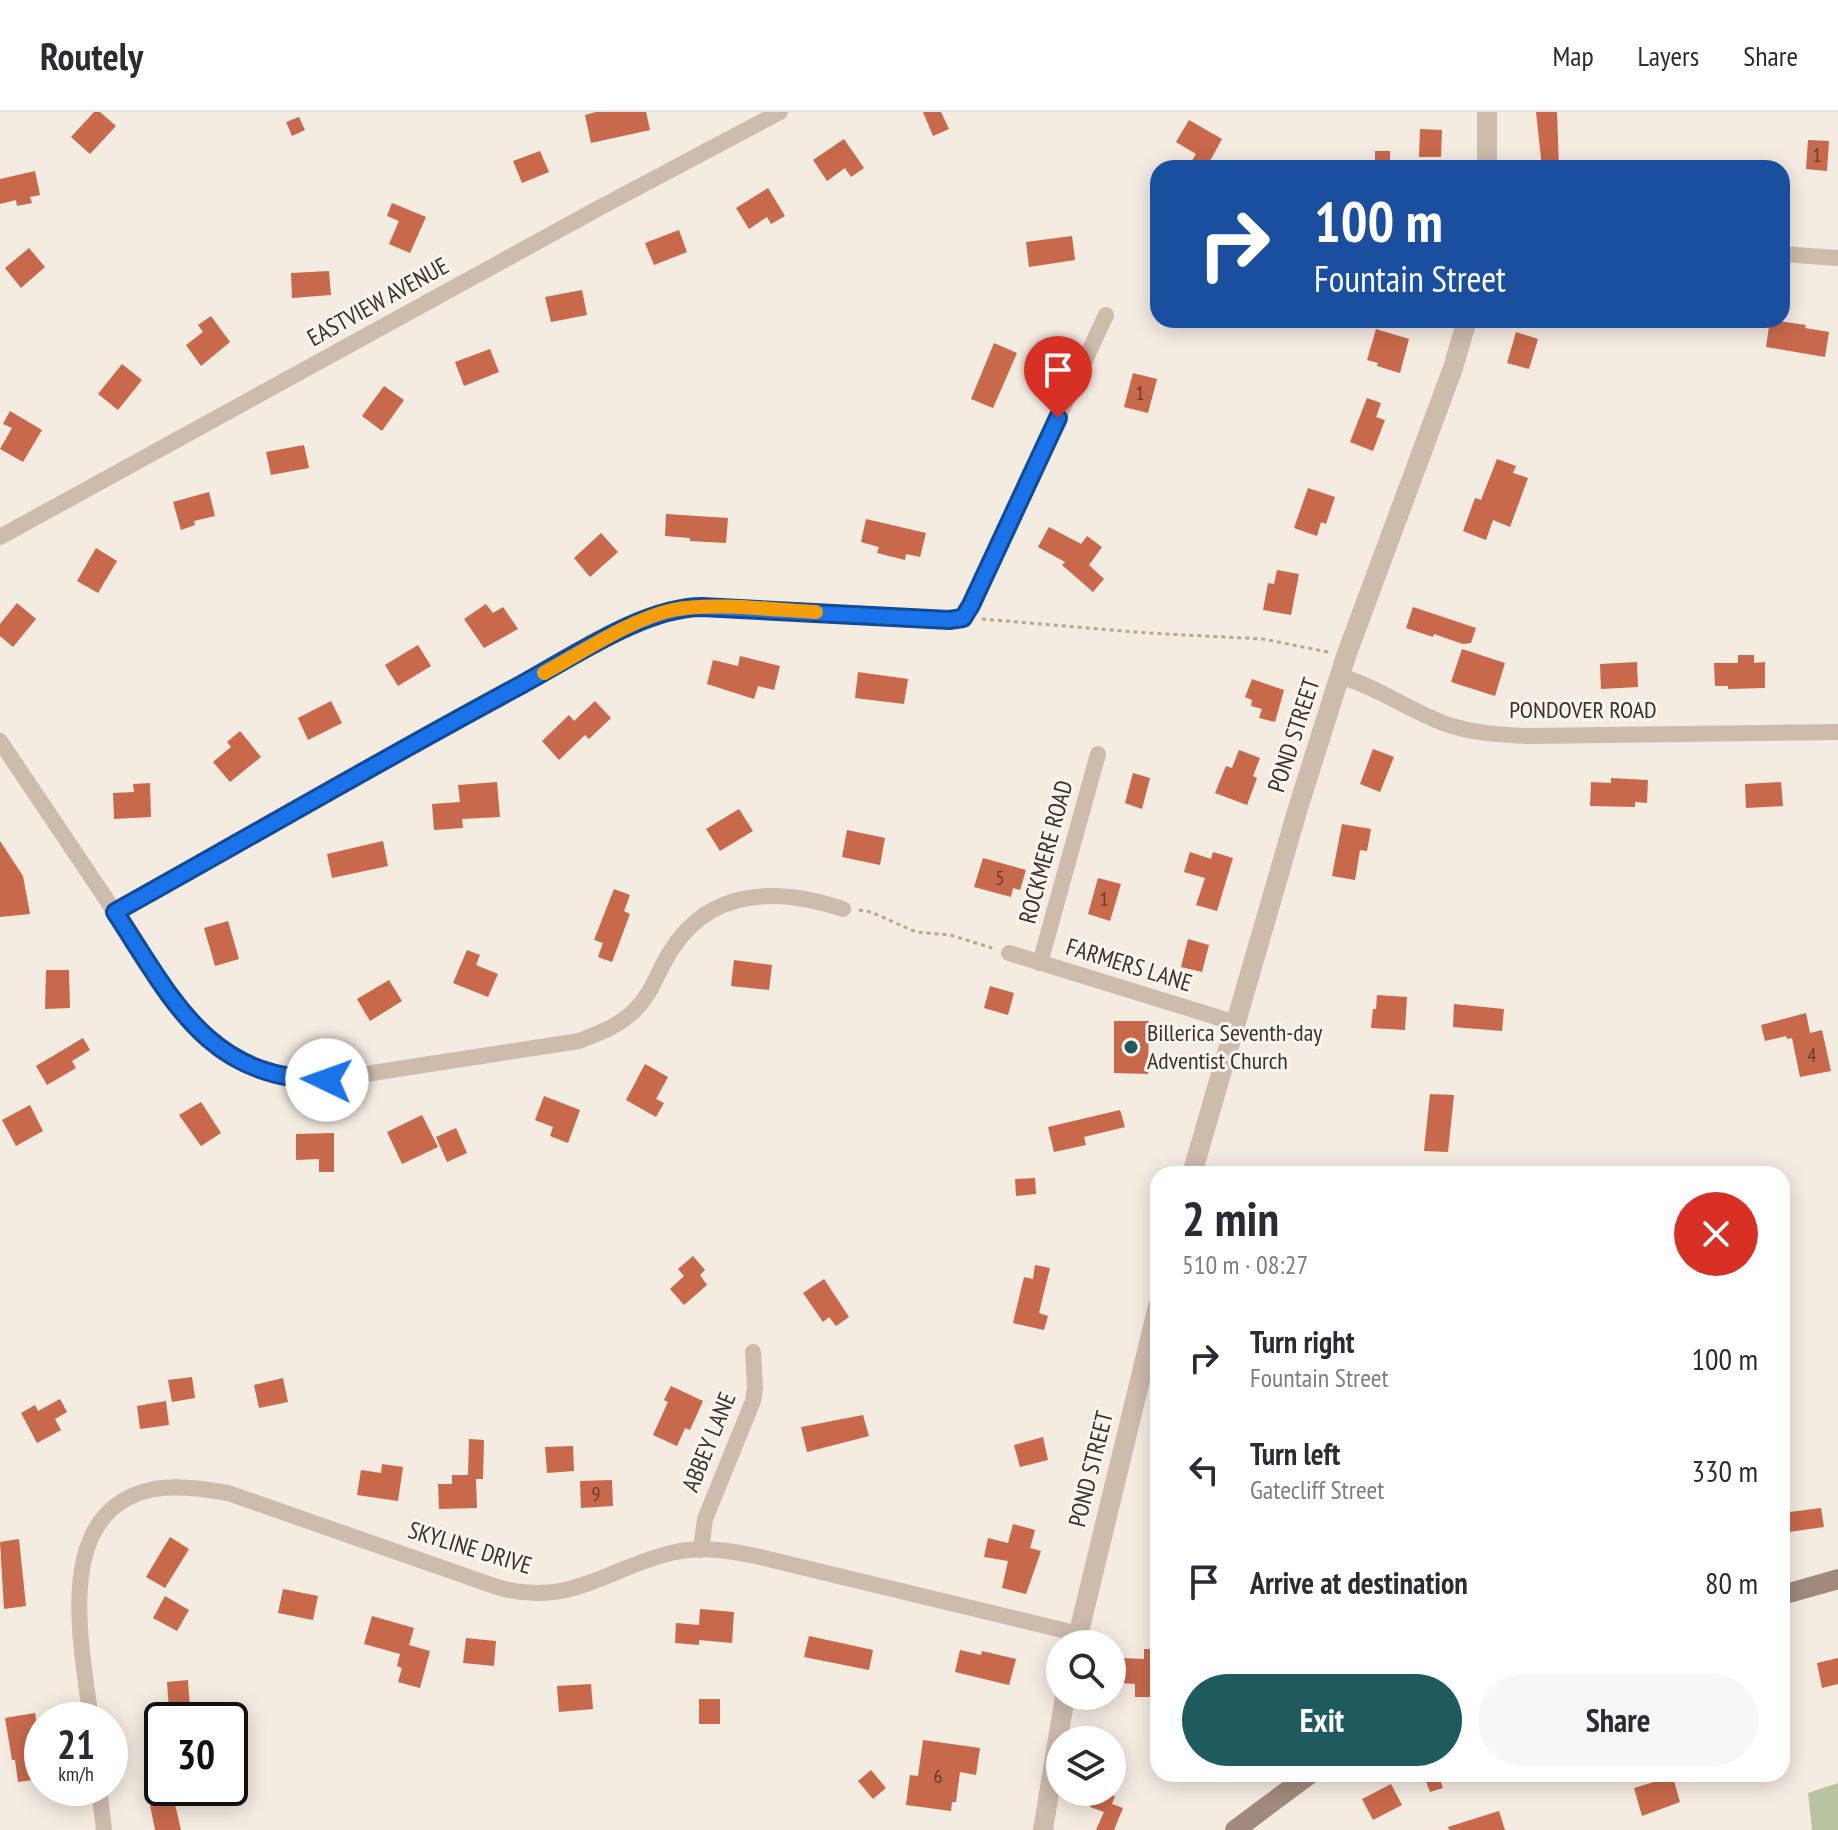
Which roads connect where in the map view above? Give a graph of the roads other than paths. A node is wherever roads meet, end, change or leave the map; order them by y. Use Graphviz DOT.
graph roads {
  1 [pos="780,112"];
  2 [pos="1487,112"];
  3 [pos="1487,160"];
  4 [pos="1790,255"];
  5 [pos="1838,258"];
  6 [pos="1106,315"];
  7 [pos="1465,328"];
  8 [pos="0,537"];
  9 [pos="1343,666"];
  10 [pos="1838,732"];
  11 [pos="0,741"];
  12 [pos="1098,754"];
  13 [pos="843,909"];
  14 [pos="115,912"];
  15 [pos="1009,953"];
  16 [pos="1040,963"];
  17 [pos="1236,1023"];
  18 [pos="1194,1166"];
  19 [pos="1150,1339"];
  20 [pos="753,1352"];
  21 [pos="701,1550"];
  22 [pos="1838,1579"];
  23 [pos="1790,1593"];
  24 [pos="1080,1630"];
  25 [pos="1046,1631"];
  26 [pos="89,1702"];
  27 [pos="1063,1710"];
  28 [pos="1299,1782"];
  29 [pos="101,1806"];
  30 [pos="104,1830"];
  31 [pos="1043,1830"];
  32 [pos="1235,1830"];
  1 -- 8 [label="street, EASTVIEW AVENUE"];
  2 -- 3 [label="street"];
  4 -- 5 [label="street"];
  6 -- 14 [label="street"];
  7 -- 9 [label="street, POND STREET"];
  9 -- 10 [label="street, PONDOVER ROAD"];
  9 -- 17 [label="street, POND STREET"];
  11 -- 14 [label="street"];
  12 -- 16 [label="street, ROCKMERE ROAD"];
  13 -- 14 [label="street"];
  15 -- 16 [label="street, FARMERS LANE"];
  16 -- 17 [label="street, FARMERS LANE"];
  17 -- 18 [label="street, POND STREET"];
  19 -- 24 [label="street, POND STREET"];
  20 -- 21 [label="street, ABBEY LANE"];
  21 -- 25 [label="street, SKYLINE DRIVE"];
  21 -- 26 [label="street, SKYLINE DRIVE"];
  22 -- 23 [label="main road"];
  27 -- 31 [label="street"];
  28 -- 32 [label="main road"];
  29 -- 30 [label="street"];
}
